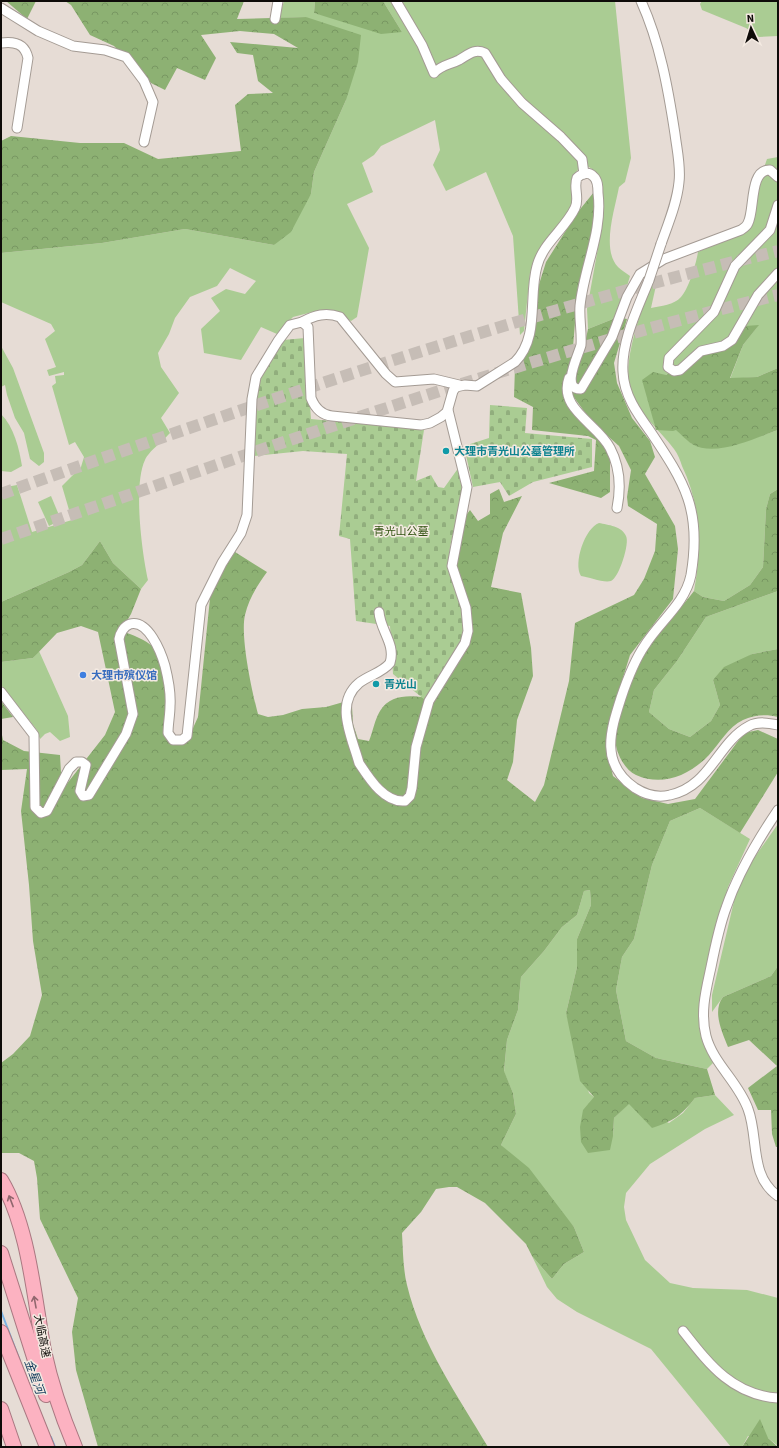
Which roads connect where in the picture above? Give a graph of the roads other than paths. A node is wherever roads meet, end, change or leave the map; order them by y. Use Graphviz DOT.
graph roads {
  1 [pos="278,1"];
  2 [pos="396,1"];
  3 [pos="641,1"];
  4 [pos="1,8"];
  5 [pos="275,19"];
  6 [pos="1,43"];
  7 [pos="17,128"];
  8 [pos="144,142"];
  9 [pos="584,174"];
  10 [pos="778,177"];
  11 [pos="778,205"];
  12 [pos="778,273"];
  13 [pos="623,308"];
  14 [pos="637,312"];
  15 [pos="302,322"];
  16 [pos="570,375"];
  17 [pos="459,386"];
  18 [pos="448,410"];
  19 [pos="617,508"];
  20 [pos="379,612"];
  21 [pos="1,692"];
  22 [pos="778,725"];
  23 [pos="778,810"];
  24 [pos="1,1180"];
  25 [pos="778,1196"];
  26 [pos="1,1253"];
  27 [pos="683,1331"];
  28 [pos="1,1332"];
  29 [pos="778,1398"];
  30 [pos="1,1409"];
  31 [pos="1,1435"];
  32 [pos="5,1447"];
  33 [pos="14,1447"];
  34 [pos="47,1447"];
  35 [pos="64,1447"];
  36 [pos="75,1447"];
  1 -- 5 [label="street"];
  2 -- 9 [label="street"];
  3 -- 14 [label="street, bridge"];
  4 -- 8 [label="street"];
  6 -- 7 [label="street"];
  9 -- 16 [label="street"];
  9 -- 17 [label="street"];
  10 -- 13 [label="street"];
  11 -- 12 [label="street"];
  13 -- 14 [label="street"];
  13 -- 16 [label="street"];
  14 -- 22 [label="street"];
  15 -- 17 [label="street"];
  15 -- 18 [label="street"];
  15 -- 21 [label="street"];
  16 -- 19 [label="street"];
  17 -- 18 [label="street"];
  18 -- 20 [label="street"];
  23 -- 25 [label="street"];
  36 -- 24 [label="highway, 大临高速, one-way"];
  26 -- 35 [label="highway, 大临高速"];
  27 -- 29 [label="street"];
  28 -- 34 [label="highway"];
  30 -- 33 [label="highway"];
  31 -- 32 [label="highway"];
}
